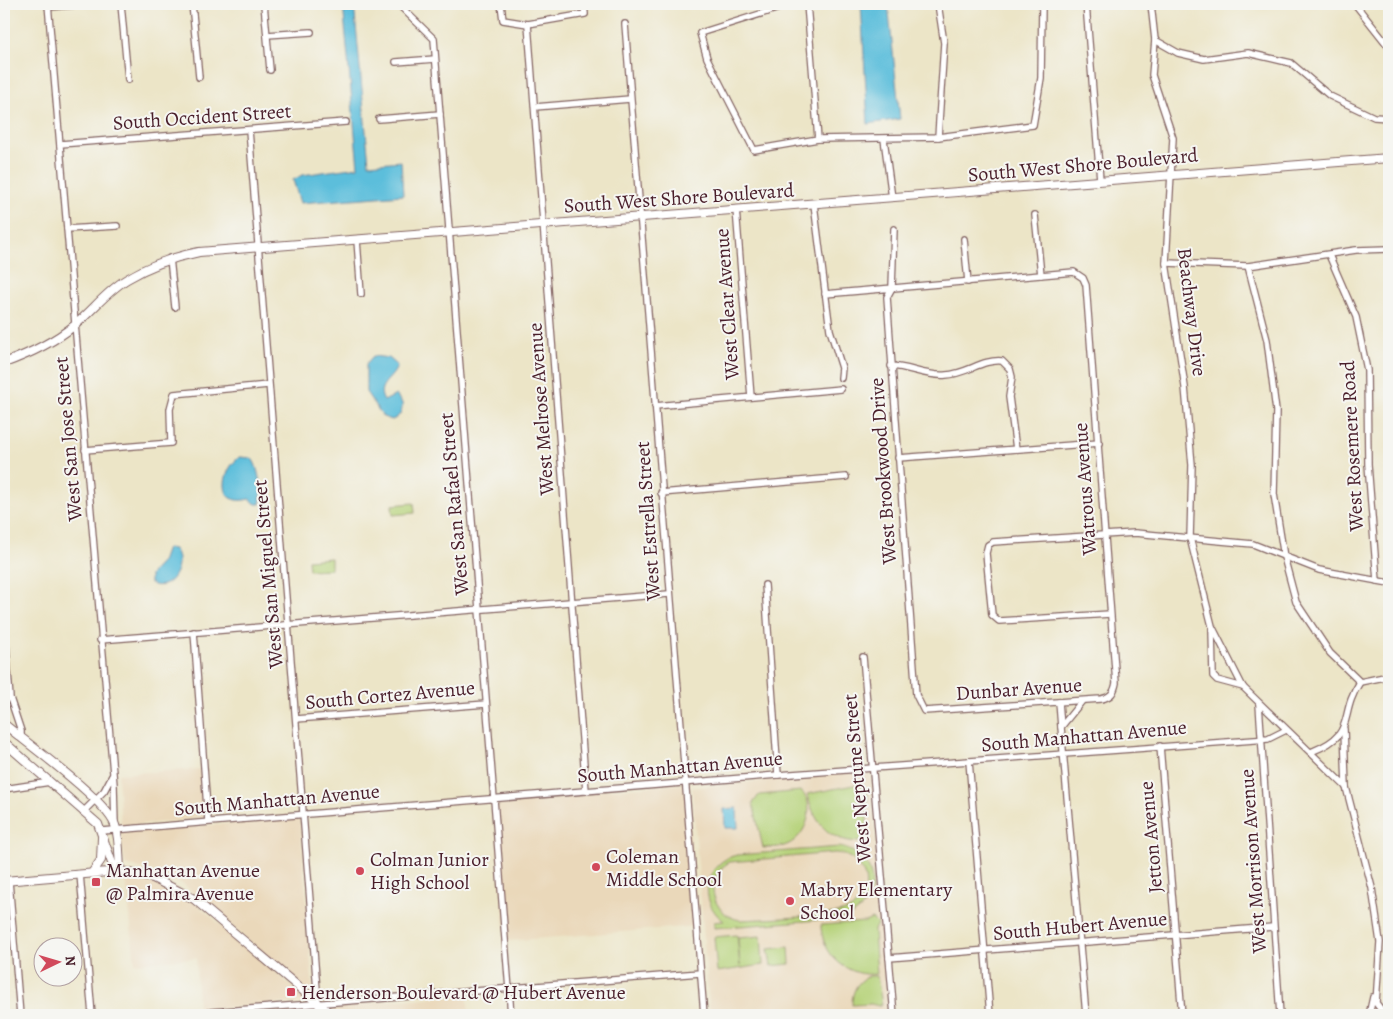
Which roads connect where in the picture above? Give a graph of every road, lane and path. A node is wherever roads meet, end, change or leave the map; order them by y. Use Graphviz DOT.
graph roads {
  1 [pos="89,4"];
  2 [pos="121,4"];
  3 [pos="192,4"];
  4 [pos="264,4"];
  5 [pos="398,4"];
  6 [pos="501,4"];
  7 [pos="584,4"];
  8 [pos="766,4"];
  9 [pos="792,4"];
  10 [pos="807,4"];
  11 [pos="938,4"];
  12 [pos="1042,4"];
  13 [pos="1086,4"];
  14 [pos="1151,4"];
  15 [pos="1355,4"];
  16 [pos="48,6"];
  17 [pos="767,12"];
  18 [pos="528,24"];
  19 [pos="625,24"];
  20 [pos="311,32"];
  21 [pos="267,35"];
  22 [pos="1155,40"];
  23 [pos="1389,46"];
  24 [pos="435,58"];
  25 [pos="396,62"];
  26 [pos="270,70"];
  27 [pos="199,77"];
  28 [pos="128,80"];
  29 [pos="630,99"];
  30 [pos="536,107"];
  31 [pos="440,114"];
  32 [pos="1389,118"];
  33 [pos="379,119"];
  34 [pos="346,122"];
  35 [pos="249,130"];
  36 [pos="938,138"];
  37 [pos="818,139"];
  38 [pos="884,139"];
  39 [pos="60,144"];
  40 [pos="1389,158"];
  41 [pos="1170,174"];
  42 [pos="1100,180"];
  43 [pos="892,198"];
  44 [pos="814,204"];
  45 [pos="736,209"];
  46 [pos="1035,215"];
  47 [pos="640,217"];
  48 [pos="545,224"];
  49 [pos="117,226"];
  50 [pos="67,229"];
  51 [pos="894,229"];
  52 [pos="449,232"];
  53 [pos="964,239"];
  54 [pos="357,240"];
  55 [pos="258,247"];
  56 [pos="1389,249"];
  57 [pos="1329,255"];
  58 [pos="170,258"];
  59 [pos="1166,263"];
  60 [pos="1248,266"];
  61 [pos="1040,275"];
  62 [pos="968,282"];
  63 [pos="892,288"];
  64 [pos="361,294"];
  65 [pos="825,294"];
  66 [pos="175,307"];
  67 [pos="75,324"];
  68 [pos="4,363"];
  69 [pos="891,366"];
  70 [pos="842,378"];
  71 [pos="268,385"];
  72 [pos="841,389"];
  73 [pos="751,397"];
  74 [pos="655,406"];
  75 [pos="1099,443"];
  76 [pos="1016,449"];
  77 [pos="85,450"];
  78 [pos="898,458"];
  79 [pos="846,477"];
  80 [pos="662,493"];
  81 [pos="1105,533"];
  82 [pos="1190,538"];
  83 [pos="1284,557"];
  84 [pos="1377,581"];
  85 [pos="1389,583"];
  86 [pos="765,585"];
  87 [pos="669,594"];
  88 [pos="570,602"];
  89 [pos="479,609"];
  90 [pos="1110,614"];
  91 [pos="4,619"];
  92 [pos="288,624"];
  93 [pos="1212,626"];
  94 [pos="194,632"];
  95 [pos="100,640"];
  96 [pos="863,657"];
  97 [pos="1389,676"];
  98 [pos="1360,682"];
  99 [pos="1243,687"];
  100 [pos="1114,691"];
  101 [pos="1082,701"];
  102 [pos="1059,702"];
  103 [pos="486,704"];
  104 [pos="1259,704"];
  105 [pos="924,711"];
  106 [pos="296,719"];
  107 [pos="4,724"];
  108 [pos="1062,727"];
  109 [pos="1344,728"];
  110 [pos="1286,730"];
  111 [pos="21,738"];
  112 [pos="1261,739"];
  113 [pos="4,742"];
  114 [pos="1160,746"];
  115 [pos="12,749"];
  116 [pos="1311,752"];
  117 [pos="1064,754"];
  118 [pos="969,762"];
  119 [pos="873,768"];
  120 [pos="112,775"];
  121 [pos="778,775"];
  122 [pos="50,782"];
  123 [pos="686,784"];
  124 [pos="1346,786"];
  125 [pos="4,789"];
  126 [pos="586,791"];
  127 [pos="494,798"];
  128 [pos="95,799"];
  129 [pos="84,811"];
  130 [pos="303,814"];
  131 [pos="208,821"];
  132 [pos="116,827"];
  133 [pos="102,831"];
  134 [pos="120,872"];
  135 [pos="92,873"];
  136 [pos="80,874"];
  137 [pos="6,881"];
  138 [pos="1273,927"];
  139 [pos="1175,935"];
  140 [pos="1080,942"];
  141 [pos="984,950"];
  142 [pos="889,958"];
  143 [pos="700,973"];
  144 [pos="1376,985"];
  145 [pos="509,987"];
  146 [pos="318,1003"];
  147 [pos="20,1015"];
  148 [pos="92,1015"];
  149 [pos="173,1015"];
  150 [pos="319,1015"];
  151 [pos="332,1015"];
  152 [pos="511,1015"];
  153 [pos="704,1015"];
  154 [pos="894,1015"];
  155 [pos="990,1015"];
  156 [pos="1086,1015"];
  157 [pos="1182,1015"];
  158 [pos="1280,1015"];
  159 [pos="1369,1015"];
  160 [pos="1385,1015"];
  1 -- 16 [label="street"];
  2 -- 28 [label="street"];
  3 -- 27 [label="street"];
  4 -- 21 [label="street"];
  5 -- 24 [label="street, West San Rafael Street"];
  6 -- 18 [label="street"];
  7 -- 18 [label="street"];
  8 -- 17 [label="street"];
  9 -- 17 [label="street"];
  10 -- 37 [label="street"];
  11 -- 36 [label="street"];
  12 -- 36 [label="street"];
  13 -- 42 [label="street"];
  14 -- 22 [label="street, Beachway Drive"];
  15 -- 23 [label="street"];
  16 -- 39 [label="street, West San Jose Street"];
  17 -- 37 [label="street"];
  18 -- 30 [label="street, West Melrose Avenue"];
  19 -- 29 [label="street, West Estrella Street"];
  20 -- 21 [label="street"];
  21 -- 26 [label="street"];
  22 -- 32 [label="street"];
  22 -- 41 [label="street, Beachway Drive"];
  24 -- 25 [label="street"];
  24 -- 31 [label="street, West San Rafael Street"];
  29 -- 30 [label="street"];
  29 -- 47 [label="street, West Estrella Street"];
  30 -- 48 [label="street, West Melrose Avenue"];
  31 -- 33 [label="street"];
  31 -- 52 [label="street, West San Rafael Street"];
  34 -- 35 [label="street, South Occident Street"];
  35 -- 39 [label="street, South Occident Street"];
  35 -- 55 [label="street, West San Miguel Street"];
  36 -- 38 [label="street"];
  37 -- 38 [label="street"];
  38 -- 43 [label="street"];
  39 -- 50 [label="street, West San Jose Street"];
  40 -- 41 [label="street, South West Shore Boulevard"];
  41 -- 42 [label="street, South West Shore Boulevard"];
  41 -- 59 [label="street, Beachway Drive"];
  42 -- 43 [label="street, South West Shore Boulevard"];
  43 -- 44 [label="street, South West Shore Boulevard"];
  44 -- 45 [label="street, South West Shore Boulevard"];
  44 -- 65 [label="street"];
  45 -- 47 [label="street, South West Shore Boulevard"];
  45 -- 73 [label="street, West Clear Avenue"];
  46 -- 61 [label="street"];
  47 -- 48 [label="street, South West Shore Boulevard"];
  47 -- 74 [label="street, West Estrella Street"];
  48 -- 52 [label="street, South West Shore Boulevard"];
  48 -- 88 [label="street, West Melrose Avenue"];
  49 -- 50 [label="street"];
  50 -- 67 [label="street, West San Jose Street"];
  51 -- 63 [label="street, West Brookwood Drive"];
  52 -- 54 [label="street, South West Shore Boulevard"];
  52 -- 89 [label="street, West San Rafael Street"];
  53 -- 62 [label="street"];
  54 -- 55 [label="street, South West Shore Boulevard"];
  54 -- 64 [label="street"];
  55 -- 58 [label="street, South West Shore Boulevard"];
  55 -- 71 [label="street, West San Miguel Street"];
  56 -- 57 [label="street"];
  57 -- 60 [label="street"];
  57 -- 84 [label="street, West Rosemere Road"];
  58 -- 66 [label="street"];
  58 -- 67 [label="street, South West Shore Boulevard"];
  59 -- 60 [label="street"];
  59 -- 82 [label="street, Beachway Drive"];
  60 -- 83 [label="street"];
  61 -- 62 [label="street"];
  61 -- 75 [label="street, Watrous Avenue"];
  62 -- 63 [label="street"];
  63 -- 65 [label="street"];
  63 -- 69 [label="street, West Brookwood Drive"];
  65 -- 70 [label="street"];
  67 -- 68 [label="street, South West Shore Boulevard"];
  67 -- 77 [label="street, West San Jose Street"];
  69 -- 76 [label="street"];
  69 -- 78 [label="street, West Brookwood Drive"];
  71 -- 77 [label="street"];
  71 -- 92 [label="street, West San Miguel Street"];
  72 -- 73 [label="street"];
  73 -- 74 [label="street"];
  74 -- 80 [label="street, West Estrella Street"];
  75 -- 76 [label="street"];
  75 -- 81 [label="street, Watrous Avenue"];
  76 -- 78 [label="street"];
  77 -- 95 [label="street, West San Jose Street"];
  78 -- 105 [label="street, West Brookwood Drive"];
  79 -- 80 [label="street"];
  80 -- 87 [label="street, West Estrella Street"];
  81 -- 82 [label="street"];
  81 -- 90 [label="street, Watrous Avenue"];
  81 -- 90 [label="street"];
  82 -- 83 [label="street"];
  82 -- 93 [label="street, Beachway Drive"];
  83 -- 84 [label="street"];
  83 -- 98 [label="street"];
  84 -- 85 [label="street"];
  86 -- 121 [label="street"];
  87 -- 88 [label="street"];
  87 -- 123 [label="street, West Estrella Street"];
  88 -- 89 [label="street"];
  88 -- 126 [label="street, West Melrose Avenue"];
  89 -- 92 [label="street"];
  89 -- 103 [label="street, West San Rafael Street"];
  90 -- 100 [label="street, Watrous Avenue"];
  91 -- 111 [label="street"];
  92 -- 94 [label="street"];
  92 -- 106 [label="street, West San Miguel Street"];
  93 -- 99 [label="street"];
  93 -- 99 [label="street"];
  94 -- 95 [label="street"];
  94 -- 131 [label="street"];
  95 -- 120 [label="street, West San Jose Street"];
  96 -- 119 [label="street, West Neptune Street"];
  97 -- 98 [label="street"];
  98 -- 109 [label="street"];
  99 -- 104 [label="street"];
  100 -- 101 [label="street, Dunbar Avenue"];
  101 -- 102 [label="street, Dunbar Avenue"];
  101 -- 108 [label="street"];
  102 -- 105 [label="street, Dunbar Avenue"];
  102 -- 108 [label="street"];
  103 -- 106 [label="street, South Cortez Avenue"];
  103 -- 127 [label="street, West San Rafael Street"];
  104 -- 110 [label="street"];
  104 -- 112 [label="street, West Morrison Avenue"];
  106 -- 130 [label="street, West San Miguel Street"];
  107 -- 111 [label="street"];
  108 -- 117 [label="street"];
  109 -- 116 [label="street"];
  109 -- 124 [label="street"];
  110 -- 112 [label="street, South Manhattan Avenue"];
  110 -- 116 [label="street"];
  111 -- 115 [label="street"];
  111 -- 128 [label="street"];
  112 -- 114 [label="street, South Manhattan Avenue"];
  112 -- 138 [label="street, West Morrison Avenue"];
  113 -- 115 [label="street"];
  114 -- 117 [label="street, South Manhattan Avenue"];
  114 -- 139 [label="street, Jetton Avenue"];
  115 -- 122 [label="street"];
  116 -- 124 [label="street"];
  117 -- 118 [label="street, South Manhattan Avenue"];
  117 -- 140 [label="street"];
  118 -- 119 [label="street, South Manhattan Avenue"];
  118 -- 141 [label="street"];
  119 -- 121 [label="street, South Manhattan Avenue"];
  119 -- 142 [label="street, West Neptune Street"];
  120 -- 128 [label="street"];
  120 -- 132 [label="street, West San Jose Street"];
  121 -- 123 [label="street, South Manhattan Avenue"];
  122 -- 125 [label="street"];
  122 -- 129 [label="street"];
  123 -- 126 [label="street, South Manhattan Avenue"];
  123 -- 143 [label="street, West Estrella Street"];
  124 -- 144 [label="street"];
  126 -- 127 [label="street, South Manhattan Avenue"];
  127 -- 130 [label="street, South Manhattan Avenue"];
  127 -- 145 [label="street, West San Rafael Street"];
  128 -- 129 [label="street"];
  128 -- 132 [label="street"];
  129 -- 133 [label="street"];
  130 -- 131 [label="street, South Manhattan Avenue"];
  130 -- 146 [label="street, West San Miguel Street"];
  131 -- 132 [label="street, South Manhattan Avenue"];
  132 -- 133 [label="street, South Manhattan Avenue"];
  132 -- 134 [label="street, West San Jose Street"];
  133 -- 134 [label="street"];
  133 -- 135 [label="street"];
  134 -- 135 [label="street"];
  134 -- 146 [label="street"];
  135 -- 136 [label="street"];
  136 -- 137 [label="street"];
  136 -- 148 [label="street"];
  137 -- 147 [label="street"];
  138 -- 139 [label="street, South Hubert Avenue"];
  138 -- 158 [label="street, West Morrison Avenue"];
  139 -- 140 [label="street, South Hubert Avenue"];
  139 -- 157 [label="street, Jetton Avenue"];
  140 -- 141 [label="street, South Hubert Avenue"];
  140 -- 156 [label="street"];
  141 -- 142 [label="street, South Hubert Avenue"];
  141 -- 155 [label="street"];
  142 -- 154 [label="street, West Neptune Street"];
  143 -- 145 [label="street"];
  143 -- 153 [label="street, West Estrella Street"];
  144 -- 159 [label="street"];
  144 -- 160 [label="street"];
  145 -- 146 [label="street"];
  145 -- 152 [label="street, West San Rafael Street"];
  146 -- 149 [label="street"];
  146 -- 150 [label="street, West San Miguel Street"];
  146 -- 151 [label="street"];
}
